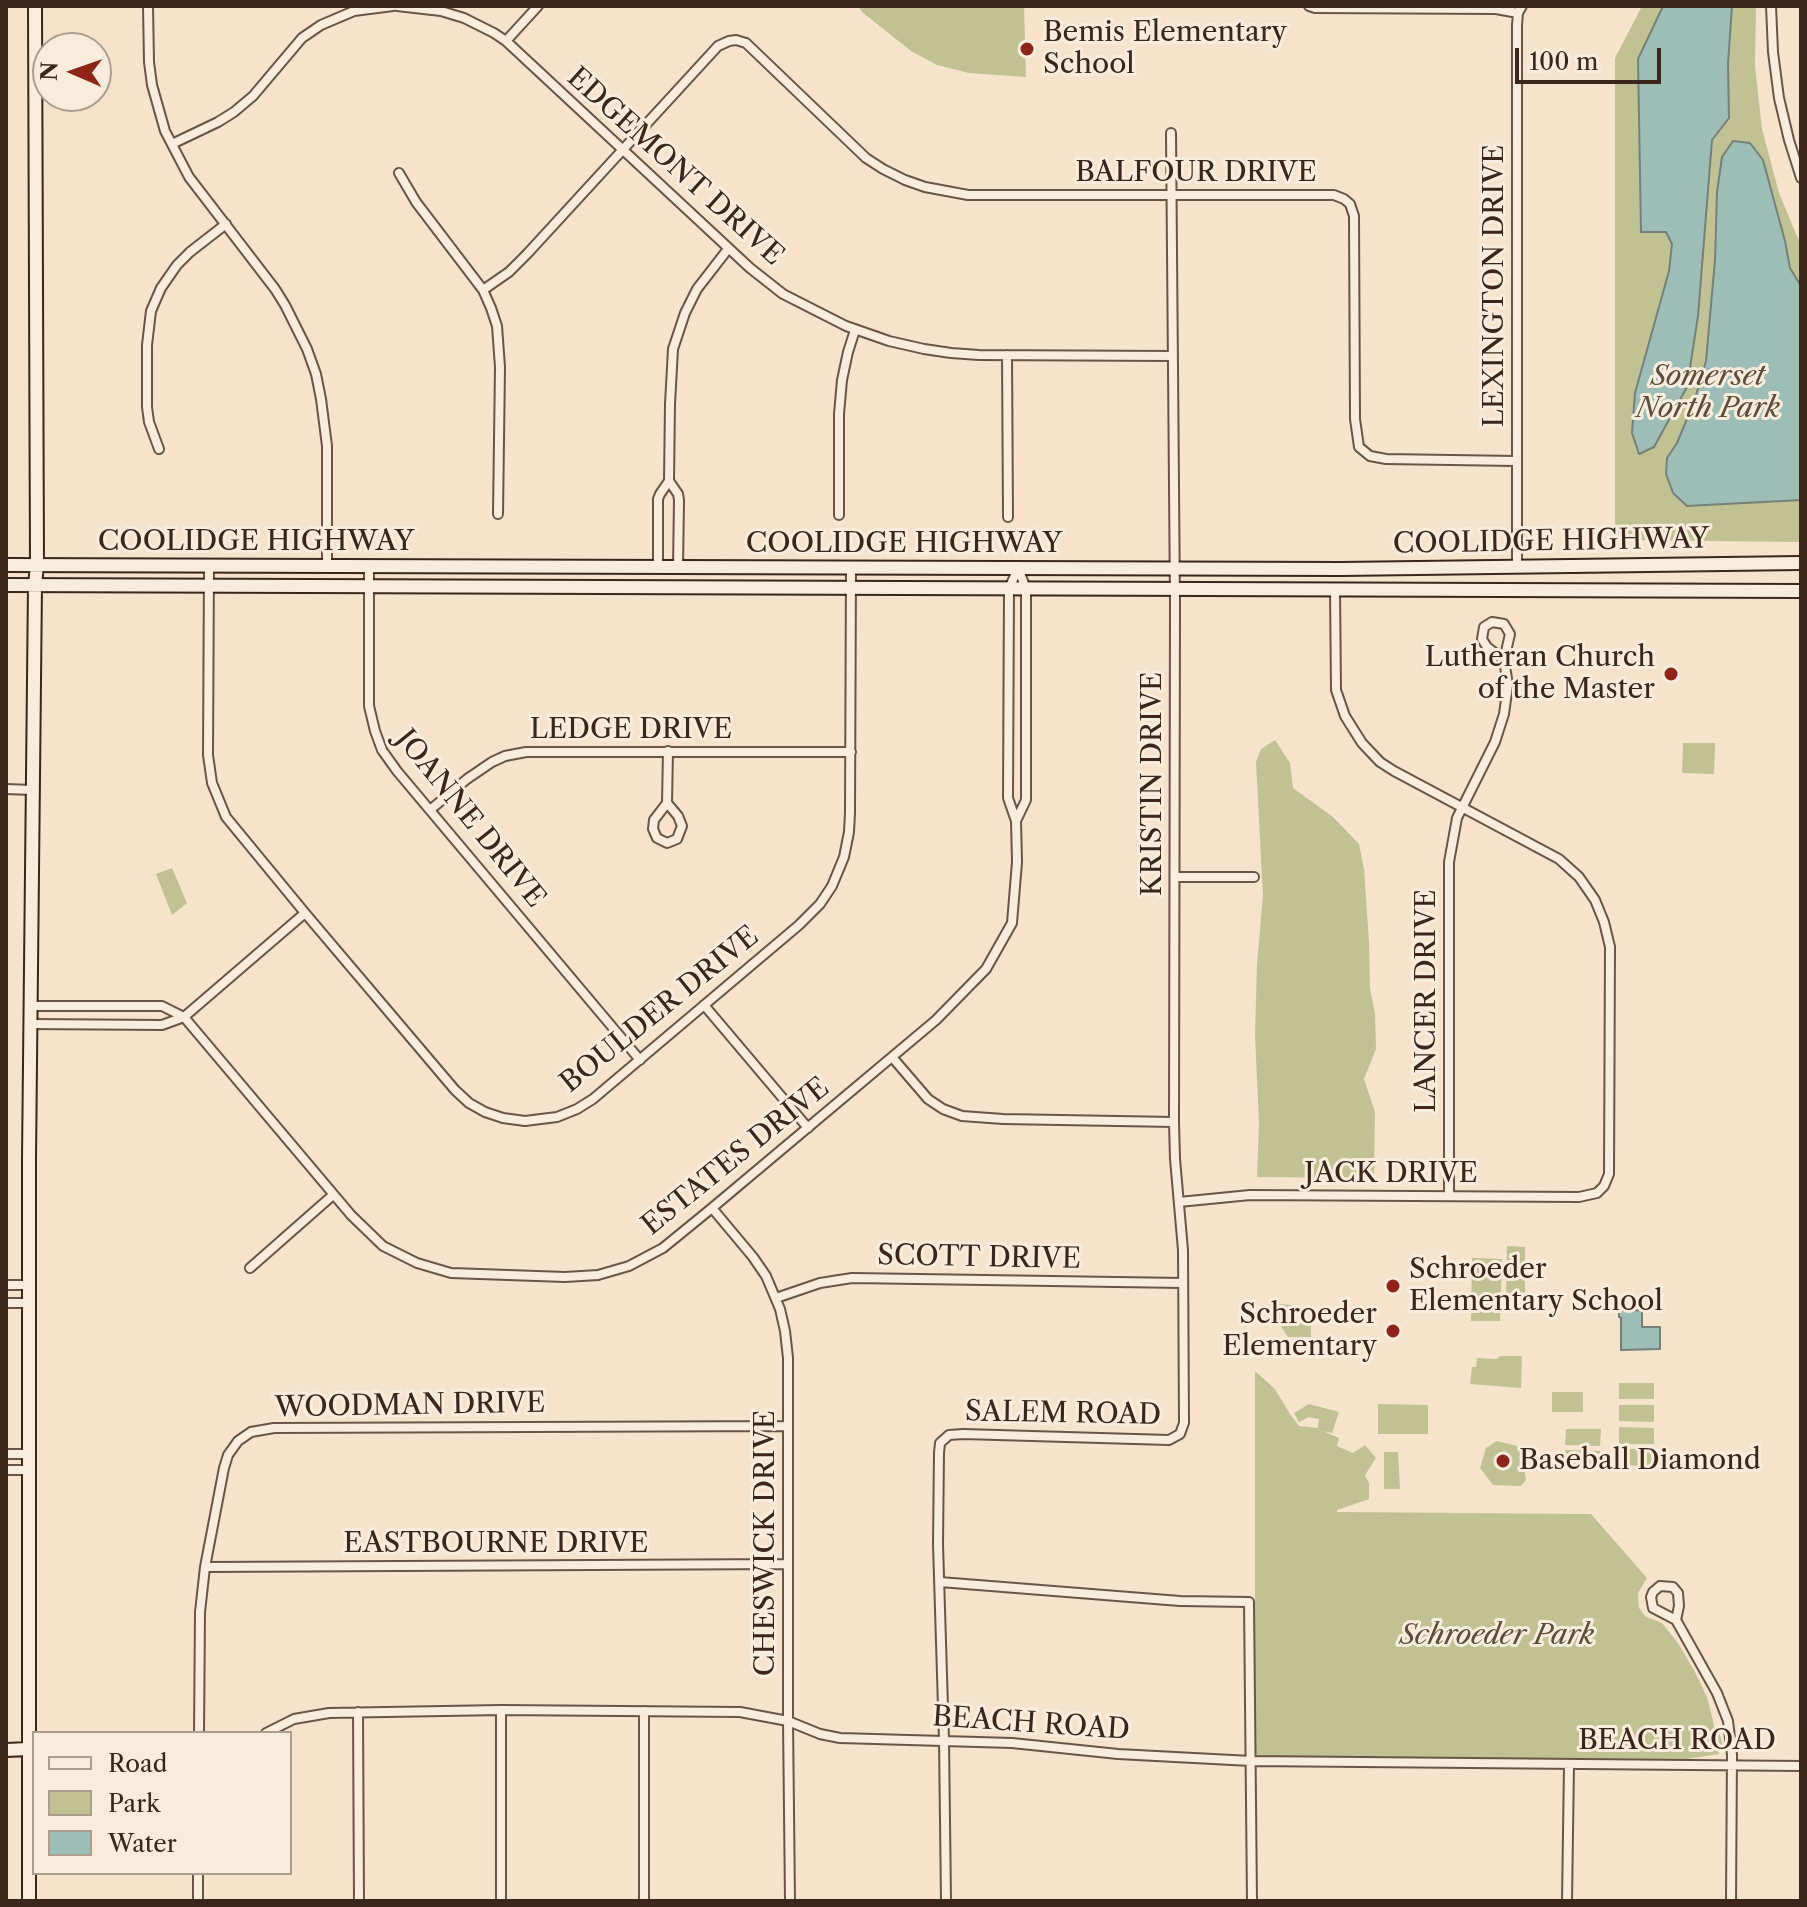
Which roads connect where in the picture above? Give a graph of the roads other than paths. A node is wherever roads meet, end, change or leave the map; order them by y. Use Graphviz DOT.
graph roads {
  1 [pos="35,6"];
  2 [pos="148,6"];
  3 [pos="395,6"];
  4 [pos="538,6"];
  5 [pos="1309,6"];
  6 [pos="1771,6"];
  7 [pos="1520,10"];
  8 [pos="506,41"];
  9 [pos="1171,133"];
  10 [pos="172,144"];
  11 [pos="623,151"];
  12 [pos="399,173"];
  13 [pos="1801,178"];
  14 [pos="1171,196"];
  15 [pos="226,224"];
  16 [pos="728,249"];
  17 [pos="483,290"];
  18 [pos="855,330"];
  19 [pos="1007,355"];
  20 [pos="1173,356"];
  21 [pos="159,449"];
  22 [pos="1516,461"];
  23 [pos="669,481"];
  24 [pos="498,514"];
  25 [pos="839,515"];
  26 [pos="1008,517"];
  27 [pos="1801,563"];
  28 [pos="6,565"];
  29 [pos="37,565"];
  30 [pos="1605,565"];
  31 [pos="209,566"];
  32 [pos="369,566"];
  33 [pos="1545,566"];
  34 [pos="327,567"];
  35 [pos="658,567"];
  36 [pos="678,567"];
  37 [pos="1517,567"];
  38 [pos="851,568"];
  39 [pos="1018,568"];
  40 [pos="1174,569"];
  41 [pos="1341,569"];
  42 [pos="6,585"];
  43 [pos="35,585"];
  44 [pos="209,586"];
  45 [pos="369,587"];
  46 [pos="851,588"];
  47 [pos="1009,589"];
  48 [pos="1026,589"];
  49 [pos="1175,589"];
  50 [pos="1335,589"];
  51 [pos="1536,590"];
  52 [pos="1596,590"];
  53 [pos="1801,591"];
  54 [pos="1504,660"];
  55 [pos="668,751"];
  56 [pos="851,752"];
  57 [pos="6,789"];
  58 [pos="33,790"];
  59 [pos="667,803"];
  60 [pos="1462,807"];
  61 [pos="430,810"];
  62 [pos="1016,821"];
  63 [pos="1175,877"];
  64 [pos="1254,877"];
  65 [pos="305,913"];
  66 [pos="704,1005"];
  67 [pos="30,1006"];
  68 [pos="184,1017"];
  69 [pos="30,1024"];
  70 [pos="892,1057"];
  71 [pos="640,1060"];
  72 [pos="1174,1122"];
  73 [pos="808,1128"];
  74 [pos="333,1195"];
  75 [pos="1449,1196"];
  76 [pos="1179,1202"];
  77 [pos="712,1208"];
  78 [pos="250,1268"];
  79 [pos="1183,1283"];
  80 [pos="6,1285"];
  81 [pos="29,1285"];
  82 [pos="776,1298"];
  83 [pos="6,1303"];
  84 [pos="29,1303"];
  85 [pos="787,1426"];
  86 [pos="1180,1434"];
  87 [pos="6,1454"];
  88 [pos="29,1454"];
  89 [pos="6,1470"];
  90 [pos="29,1470"];
  91 [pos="788,1564"];
  92 [pos="205,1567"];
  93 [pos="940,1582"];
  94 [pos="1676,1620"];
  95 [pos="501,1710"];
  96 [pos="644,1711"];
  97 [pos="358,1712"];
  98 [pos="788,1721"];
  99 [pos="199,1731"];
  100 [pos="270,1731"];
  101 [pos="944,1740"];
  102 [pos="31,1749"];
  103 [pos="6,1750"];
  104 [pos="1251,1761"];
  105 [pos="1569,1765"];
  106 [pos="1732,1766"];
  107 [pos="1801,1766"];
  108 [pos="198,1875"];
  109 [pos="29,1901"];
  110 [pos="198,1901"];
  111 [pos="359,1901"];
  112 [pos="501,1901"];
  113 [pos="644,1901"];
  114 [pos="790,1901"];
  115 [pos="946,1901"];
  116 [pos="1252,1901"];
  117 [pos="1567,1901"];
  118 [pos="1731,1901"];
  1 -- 29 [label="main road"];
  2 -- 10 [label="street"];
  3 -- 8 [label="street, EDGEMONT DRIVE"];
  3 -- 10 [label="street, EDGEMONT DRIVE"];
  4 -- 8 [label="street"];
  5 -- 7 [label="street"];
  6 -- 13 [label="street"];
  7 -- 22 [label="street, LEXINGTON DRIVE"];
  8 -- 11 [label="street, EDGEMONT DRIVE"];
  9 -- 14 [label="street, KRISTIN DRIVE"];
  10 -- 15 [label="street"];
  11 -- 14 [label="street, BALFOUR DRIVE"];
  11 -- 16 [label="street, EDGEMONT DRIVE"];
  11 -- 17 [label="street"];
  12 -- 17 [label="street"];
  14 -- 20 [label="street, KRISTIN DRIVE"];
  14 -- 22 [label="street, BALFOUR DRIVE"];
  15 -- 21 [label="street"];
  15 -- 34 [label="street"];
  16 -- 18 [label="street, EDGEMONT DRIVE"];
  16 -- 23 [label="street"];
  17 -- 24 [label="street"];
  18 -- 19 [label="street, EDGEMONT DRIVE"];
  18 -- 25 [label="street"];
  19 -- 20 [label="street, EDGEMONT DRIVE"];
  19 -- 26 [label="street"];
  20 -- 40 [label="street, KRISTIN DRIVE"];
  22 -- 37 [label="street, LEXINGTON DRIVE"];
  23 -- 35 [label="street"];
  23 -- 36 [label="street"];
  27 -- 30 [label="main road, COOLIDGE HIGHWAY"];
  28 -- 29 [label="main road, COOLIDGE HIGHWAY"];
  29 -- 31 [label="main road, COOLIDGE HIGHWAY"];
  29 -- 43 [label="main road"];
  30 -- 33 [label="main road, COOLIDGE HIGHWAY"];
  30 -- 52 [label="main road"];
  31 -- 34 [label="main road, COOLIDGE HIGHWAY"];
  31 -- 44 [label="street, BOULDER DRIVE"];
  32 -- 34 [label="main road, COOLIDGE HIGHWAY"];
  32 -- 35 [label="main road, COOLIDGE HIGHWAY"];
  32 -- 45 [label="street, JOANNE DRIVE"];
  33 -- 37 [label="main road, COOLIDGE HIGHWAY"];
  33 -- 51 [label="main road"];
  35 -- 36 [label="main road, COOLIDGE HIGHWAY"];
  36 -- 38 [label="main road, COOLIDGE HIGHWAY"];
  37 -- 41 [label="main road, COOLIDGE HIGHWAY"];
  38 -- 39 [label="main road, COOLIDGE HIGHWAY"];
  38 -- 46 [label="street, BOULDER DRIVE"];
  39 -- 40 [label="main road, COOLIDGE HIGHWAY"];
  39 -- 47 [label="street, ESTATES DRIVE"];
  39 -- 48 [label="street, ESTATES DRIVE"];
  40 -- 41 [label="main road, COOLIDGE HIGHWAY"];
  40 -- 49 [label="street, KRISTIN DRIVE"];
  41 -- 50 [label="main road"];
  42 -- 43 [label="main road, COOLIDGE HIGHWAY"];
  43 -- 44 [label="main road, COOLIDGE HIGHWAY"];
  43 -- 58 [label="main road"];
  44 -- 45 [label="main road, COOLIDGE HIGHWAY"];
  44 -- 65 [label="street, BOULDER DRIVE"];
  45 -- 46 [label="main road, COOLIDGE HIGHWAY"];
  45 -- 61 [label="street, JOANNE DRIVE"];
  46 -- 47 [label="main road, COOLIDGE HIGHWAY"];
  46 -- 56 [label="street, BOULDER DRIVE"];
  47 -- 48 [label="main road, COOLIDGE HIGHWAY"];
  47 -- 62 [label="street, ESTATES DRIVE"];
  48 -- 49 [label="main road, COOLIDGE HIGHWAY"];
  48 -- 62 [label="street, ESTATES DRIVE"];
  49 -- 50 [label="main road, COOLIDGE HIGHWAY"];
  49 -- 63 [label="street, KRISTIN DRIVE"];
  50 -- 51 [label="main road, COOLIDGE HIGHWAY"];
  50 -- 60 [label="street"];
  51 -- 52 [label="main road, COOLIDGE HIGHWAY"];
  52 -- 53 [label="main road, COOLIDGE HIGHWAY"];
  54 -- 54 [label="street, LANCER DRIVE"];
  54 -- 60 [label="street, LANCER DRIVE"];
  55 -- 56 [label="street, LEDGE DRIVE"];
  55 -- 59 [label="street"];
  55 -- 61 [label="street, LEDGE DRIVE"];
  56 -- 66 [label="street, BOULDER DRIVE"];
  57 -- 58 [label="street"];
  58 -- 67 [label="main road"];
  59 -- 59 [label="street"];
  60 -- 75 [label="street, LANCER DRIVE"];
  60 -- 75 [label="street, JACK DRIVE"];
  61 -- 71 [label="street, JOANNE DRIVE"];
  62 -- 70 [label="street, ESTATES DRIVE"];
  63 -- 64 [label="street"];
  63 -- 72 [label="street, KRISTIN DRIVE"];
  65 -- 68 [label="street"];
  65 -- 71 [label="street, BOULDER DRIVE"];
  66 -- 71 [label="street, BOULDER DRIVE"];
  66 -- 73 [label="street"];
  67 -- 68 [label="street"];
  67 -- 69 [label="main road"];
  68 -- 69 [label="street"];
  68 -- 74 [label="street, ESTATES DRIVE"];
  69 -- 81 [label="main road"];
  70 -- 72 [label="street"];
  70 -- 73 [label="street, ESTATES DRIVE"];
  72 -- 76 [label="street, KRISTIN DRIVE"];
  73 -- 77 [label="street, ESTATES DRIVE"];
  74 -- 77 [label="street, ESTATES DRIVE"];
  74 -- 78 [label="street"];
  75 -- 76 [label="street, JACK DRIVE"];
  76 -- 79 [label="street, KRISTIN DRIVE"];
  77 -- 82 [label="street, CHESWICK DRIVE"];
  79 -- 82 [label="street, SCOTT DRIVE"];
  79 -- 86 [label="street, KRISTIN DRIVE"];
  80 -- 81 [label="street"];
  81 -- 84 [label="main road"];
  82 -- 85 [label="street, CHESWICK DRIVE"];
  83 -- 84 [label="street"];
  84 -- 88 [label="main road"];
  85 -- 91 [label="street, CHESWICK DRIVE"];
  85 -- 92 [label="street, WOODMAN DRIVE"];
  86 -- 93 [label="street, SALEM ROAD"];
  87 -- 88 [label="street"];
  88 -- 90 [label="main road"];
  89 -- 90 [label="street"];
  90 -- 102 [label="main road"];
  91 -- 92 [label="street, EASTBOURNE DRIVE"];
  91 -- 98 [label="street, CHESWICK DRIVE"];
  92 -- 99 [label="street, WOODMAN DRIVE"];
  93 -- 101 [label="street"];
  93 -- 104 [label="street"];
  94 -- 106 [label="street"];
  95 -- 96 [label="street, BEACH ROAD"];
  95 -- 97 [label="street, BEACH ROAD"];
  95 -- 112 [label="street"];
  96 -- 98 [label="street, BEACH ROAD"];
  96 -- 113 [label="street"];
  97 -- 100 [label="street, BEACH ROAD"];
  97 -- 111 [label="street"];
  98 -- 101 [label="street, BEACH ROAD"];
  98 -- 114 [label="street, CHESWICK DRIVE"];
  101 -- 104 [label="street, BEACH ROAD"];
  101 -- 115 [label="street"];
  102 -- 103 [label="main road"];
  102 -- 109 [label="main road"];
  104 -- 105 [label="street, BEACH ROAD"];
  104 -- 116 [label="street"];
  105 -- 106 [label="street, BEACH ROAD"];
  105 -- 117 [label="street"];
  106 -- 107 [label="street, BEACH ROAD"];
  106 -- 118 [label="street"];
  108 -- 110 [label="street"];
}
